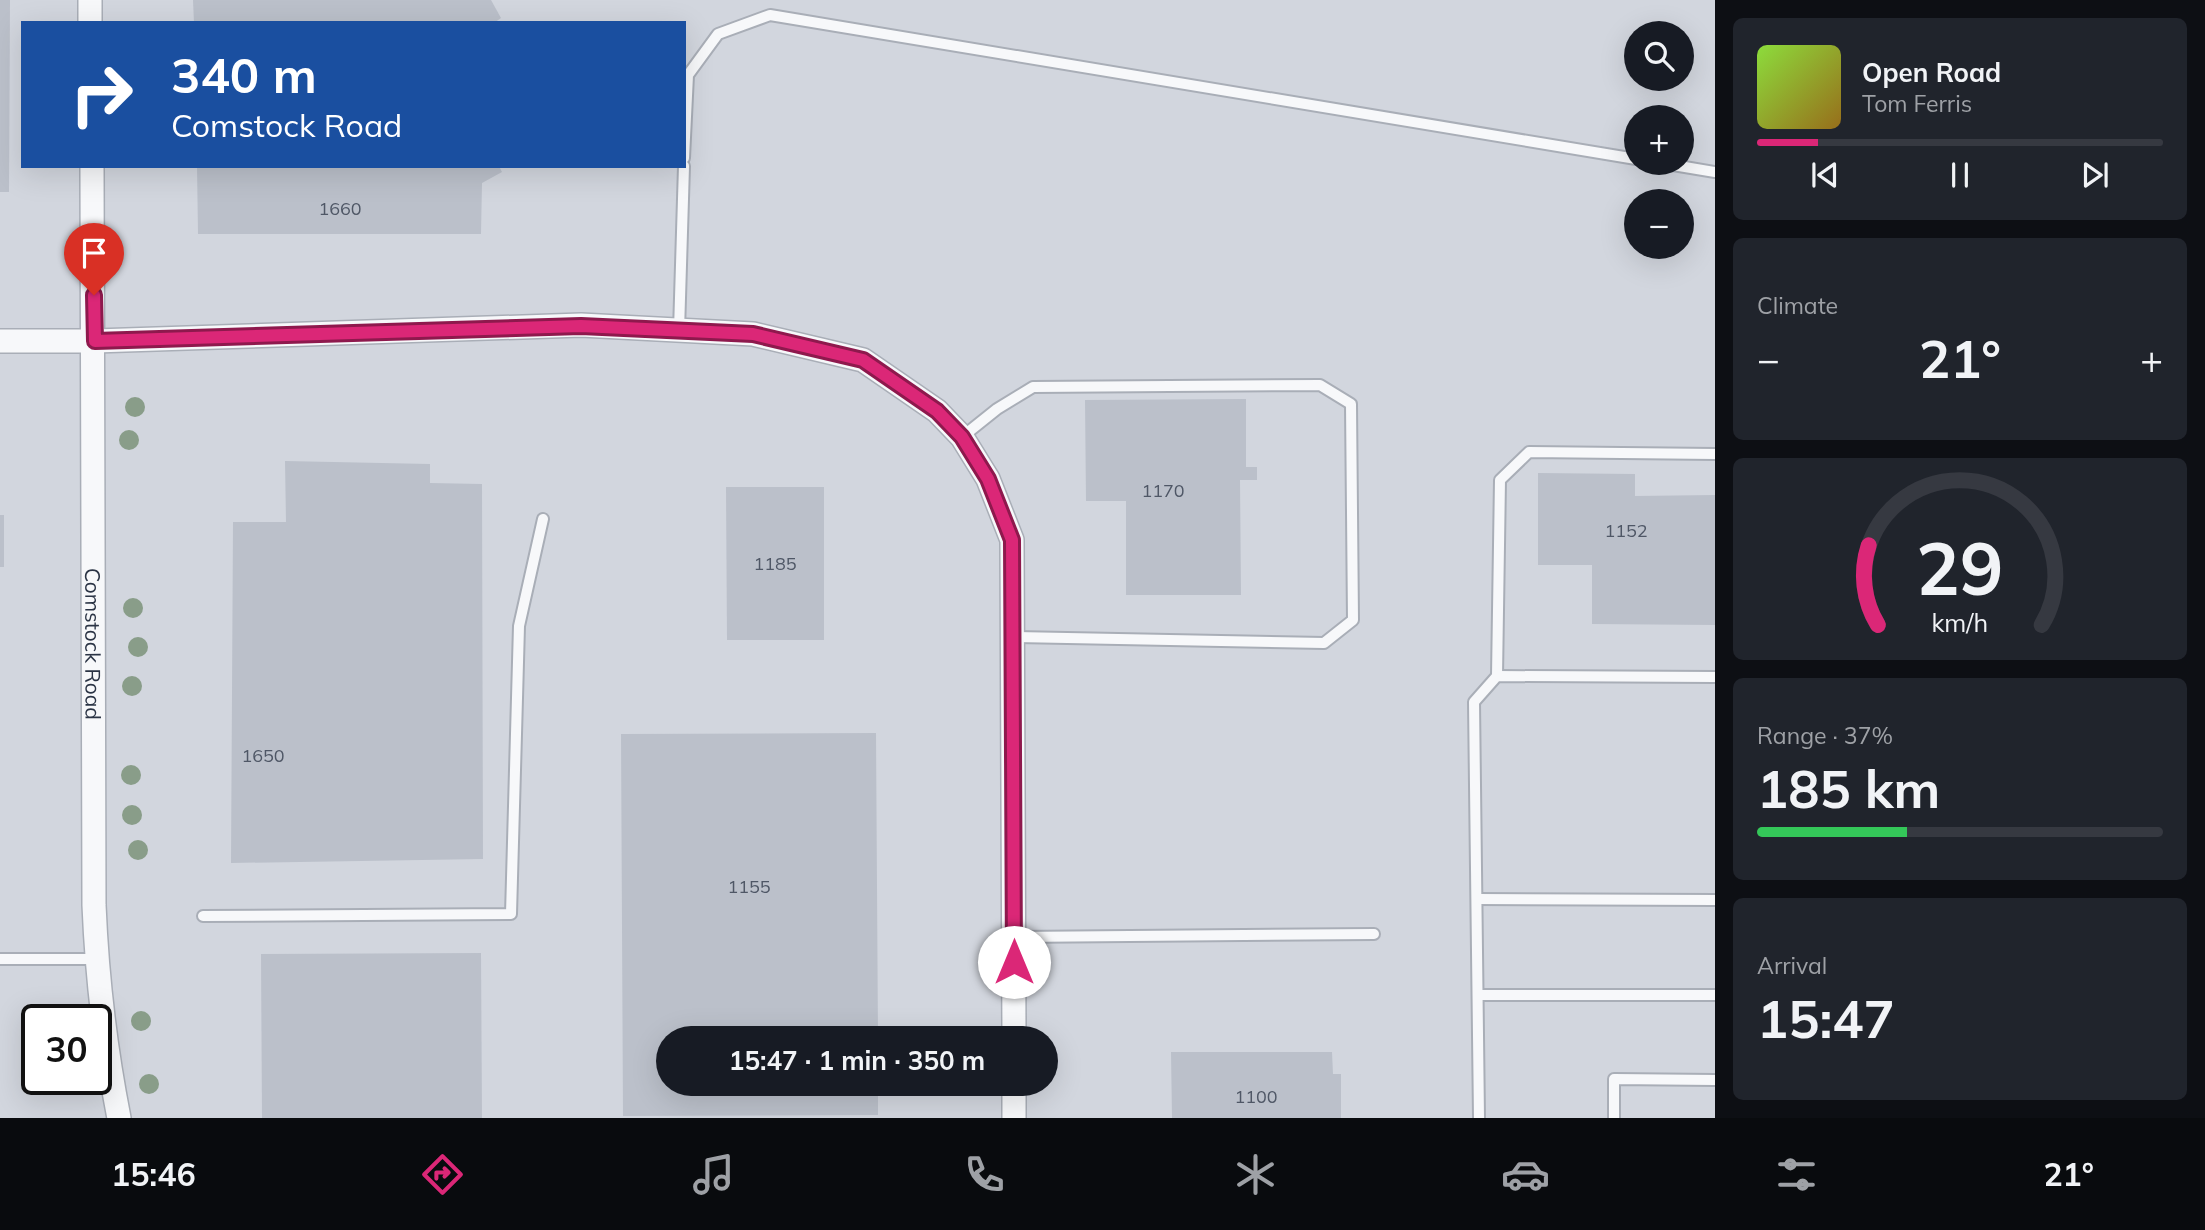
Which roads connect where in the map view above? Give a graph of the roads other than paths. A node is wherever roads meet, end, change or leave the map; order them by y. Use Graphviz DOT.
graph roads {
  1 [pos="90,0"];
  2 [pos="90,21"];
  3 [pos="686,116"];
  4 [pos="1624,157"];
  5 [pos="93,168"];
  6 [pos="684,168"];
  7 [pos="1694,168"];
  8 [pos="1715,172"];
  9 [pos="680,331"];
  10 [pos="0,341"];
  11 [pos="95,341"];
  12 [pos="962,437"];
  13 [pos="1715,454"];
  14 [pos="543,519"];
  15 [pos="1013,637"];
  16 [pos="1497,676"];
  17 [pos="1715,677"];
  18 [pos="1477,899"];
  19 [pos="1715,900"];
  20 [pos="203,916"];
  21 [pos="1374,934"];
  22 [pos="1014,937"];
  23 [pos="0,959"];
  24 [pos="96,959"];
  25 [pos="1478,995"];
  26 [pos="1715,995"];
  27 [pos="1014,1026"];
  28 [pos="1715,1080"];
  29 [pos="1014,1096"];
  30 [pos="119,1118"];
  31 [pos="1014,1118"];
  32 [pos="1479,1118"];
  33 [pos="1614,1118"];
  1 -- 2 [label="street"];
  3 -- 4 [label="lane"];
  5 -- 11 [label="street, Comstock Road"];
  6 -- 9 [label="lane"];
  7 -- 8 [label="lane"];
  9 -- 11 [label="street"];
  9 -- 12 [label="street"];
  10 -- 11 [label="street"];
  11 -- 24 [label="street, Comstock Road"];
  12 -- 15 [label="street"];
  12 -- 15 [label="lane"];
  13 -- 16 [label="lane"];
  14 -- 20 [label="lane"];
  15 -- 22 [label="street"];
  16 -- 17 [label="lane"];
  16 -- 18 [label="lane"];
  18 -- 19 [label="lane"];
  18 -- 25 [label="lane"];
  21 -- 22 [label="lane"];
  22 -- 27 [label="street"];
  23 -- 24 [label="lane"];
  24 -- 30 [label="street, Comstock Road"];
  25 -- 26 [label="lane"];
  25 -- 32 [label="lane"];
  28 -- 33 [label="lane"];
  29 -- 31 [label="street"];
}
